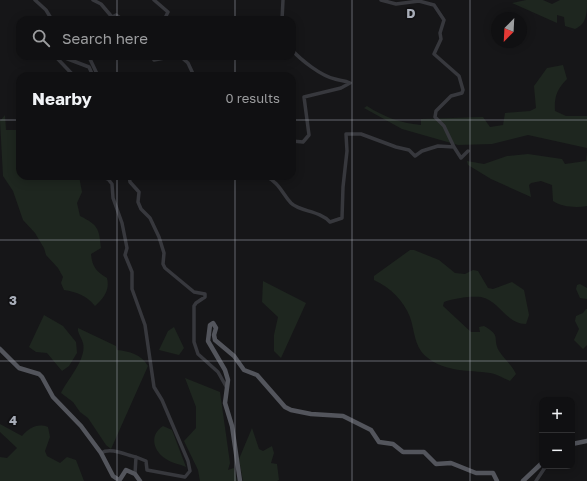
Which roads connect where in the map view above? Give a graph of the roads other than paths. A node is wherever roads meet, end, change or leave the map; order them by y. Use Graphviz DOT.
graph roads {
  1 [pos="35,0"];
  2 [pos="93,0"];
  3 [pos="154,0"];
  4 [pos="283,0"];
  5 [pos="381,0"];
  6 [pos="50,16"];
  7 [pos="111,16"];
  8 [pos="166,16"];
  9 [pos="282,16"];
  10 [pos="296,54"];
  11 [pos="60,60"];
  12 [pos="71,60"];
  13 [pos="90,60"];
  14 [pos="185,60"];
  15 [pos="70,72"];
  16 [pos="91,72"];
  17 [pos="96,72"];
  18 [pos="192,72"];
  19 [pos="296,141"];
  20 [pos="454,147"];
  21 [pos="468,150"];
  22 [pos="109,180"];
  23 [pos="130,180"];
  24 [pos="272,180"];
  25 [pos="0,348"];
  26 [pos="228,389"];
  27 [pos="587,441"];
  28 [pos="575,443"];
  29 [pos="101,453"];
  30 [pos="136,458"];
  31 [pos="539,466"];
  32 [pos="544,469"];
  33 [pos="135,474"];
  34 [pos="119,481"];
  35 [pos="140,481"];
  36 [pos="240,481"];
  37 [pos="497,481"];
  38 [pos="523,481"];
  39 [pos="536,481"];
  1 -- 6 [label="street"];
  2 -- 7 [label="street"];
  3 -- 8 [label="street"];
  4 -- 9 [label="street"];
  5 -- 20 [label="street"];
  10 -- 19 [label="street"];
  11 -- 15 [label="street"];
  12 -- 16 [label="street"];
  13 -- 17 [label="street"];
  14 -- 18 [label="street"];
  20 -- 21 [label="street"];
  20 -- 24 [label="street"];
  22 -- 30 [label="street"];
  23 -- 26 [label="street"];
  25 -- 29 [label="main road"];
  26 -- 36 [label="main road"];
  26 -- 37 [label="main road"];
  27 -- 28 [label="main road"];
  29 -- 30 [label="street"];
  29 -- 34 [label="main road"];
  30 -- 33 [label="street"];
  31 -- 38 [label="main road"];
  32 -- 39 [label="street"];
  33 -- 34 [label="main road"];
  33 -- 35 [label="main road"];
}
